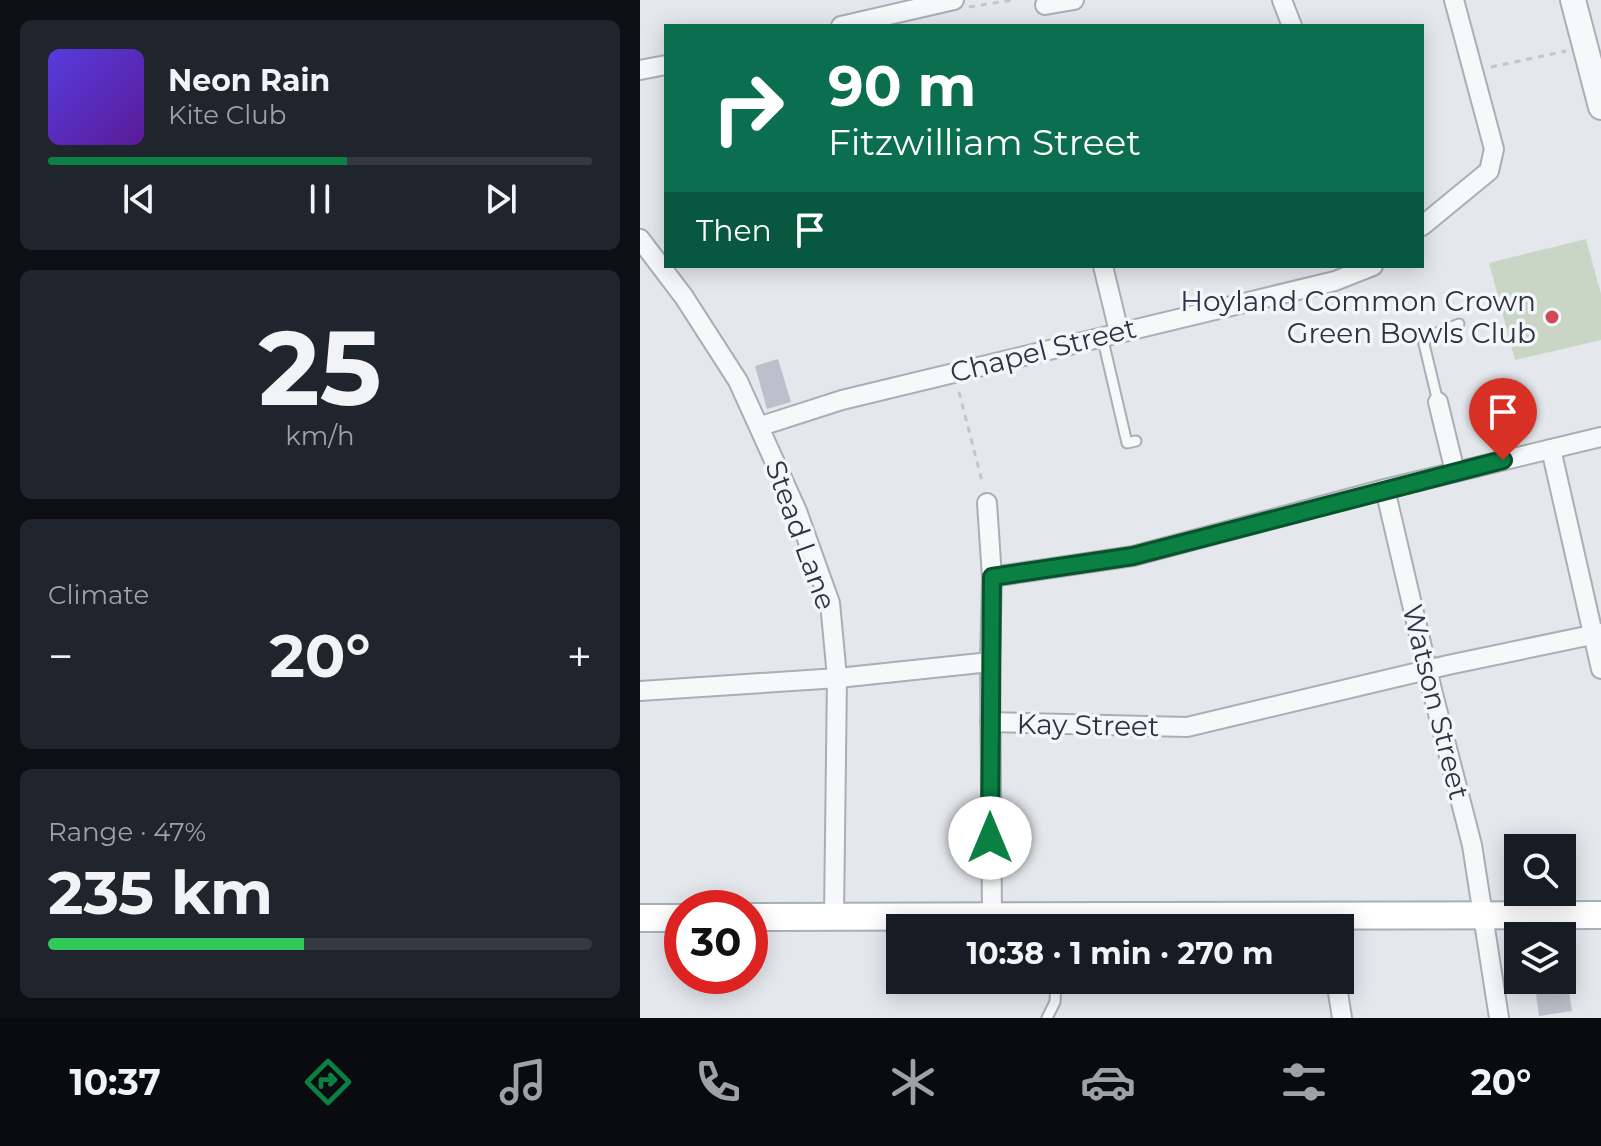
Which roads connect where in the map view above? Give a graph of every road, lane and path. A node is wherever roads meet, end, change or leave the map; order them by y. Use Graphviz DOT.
graph roads {
  1 [pos="1013,0"];
  2 [pos="1073,0"];
  3 [pos="1282,0"];
  4 [pos="1454,0"];
  5 [pos="1573,0"];
  6 [pos="953,1"];
  7 [pos="1045,5"];
  8 [pos="850,24"];
  9 [pos="1291,24"];
  10 [pos="1585,47"];
  11 [pos="664,65"];
  12 [pos="640,70"];
  13 [pos="1475,71"];
  14 [pos="1601,107"];
  15 [pos="1424,224"];
  16 [pos="640,239"];
  17 [pos="660,256"];
  18 [pos="667,268"];
  19 [pos="1103,268"];
  20 [pos="1366,270"];
  21 [pos="1459,324"];
  22 [pos="1110,334"];
  23 [pos="956,381"];
  24 [pos="1438,402"];
  25 [pos="761,426"];
  26 [pos="1601,437"];
  27 [pos="1136,441"];
  28 [pos="1551,449"];
  29 [pos="1455,472"];
  30 [pos="1385,489"];
  31 [pos="987,503"];
  32 [pos="992,577"];
  33 [pos="1597,634"];
  34 [pos="990,662"];
  35 [pos="1601,669"];
  36 [pos="1427,670"];
  37 [pos="837,677"];
  38 [pos="640,691"];
  39 [pos="990,722"];
  40 [pos="992,914"];
  41 [pos="1601,915"];
  42 [pos="834,916"];
  43 [pos="886,916"];
  44 [pos="1484,916"];
  45 [pos="768,917"];
  46 [pos="640,918"];
  47 [pos="664,918"];
  48 [pos="1354,922"];
  49 [pos="1055,994"];
  50 [pos="1338,994"];
  51 [pos="1047,1018"];
  52 [pos="1342,1018"];
  53 [pos="1499,1018"];
  1 -- 6 [label="path"];
  2 -- 7 [label="street"];
  3 -- 9 [label="street"];
  4 -- 13 [label="street"];
  5 -- 10 [label="street"];
  6 -- 8 [label="street"];
  10 -- 13 [label="path"];
  10 -- 14 [label="street"];
  11 -- 12 [label="street"];
  13 -- 15 [label="street"];
  16 -- 17 [label="street, Stead Lane"];
  18 -- 25 [label="street, Stead Lane"];
  19 -- 22 [label="street"];
  20 -- 22 [label="street, Chapel Street"];
  21 -- 24 [label="lane"];
  22 -- 25 [label="street, Chapel Street"];
  22 -- 27 [label="lane"];
  23 -- 31 [label="path"];
  24 -- 29 [label="street"];
  25 -- 37 [label="street, Stead Lane"];
  26 -- 28 [label="street"];
  28 -- 29 [label="street"];
  28 -- 33 [label="street"];
  29 -- 30 [label="street"];
  30 -- 32 [label="street"];
  30 -- 36 [label="street, Watson Street"];
  31 -- 32 [label="street"];
  32 -- 34 [label="street"];
  33 -- 35 [label="street"];
  33 -- 36 [label="street, Kay Street"];
  34 -- 37 [label="street"];
  34 -- 39 [label="street"];
  36 -- 39 [label="street, Kay Street"];
  36 -- 44 [label="street, Watson Street"];
  37 -- 38 [label="street"];
  37 -- 42 [label="street, Stead Lane"];
  39 -- 40 [label="street"];
  41 -- 44 [label="main road"];
  42 -- 43 [label="main road"];
  42 -- 45 [label="main road"];
  44 -- 48 [label="main road"];
  44 -- 53 [label="street, Watson Street"];
  46 -- 47 [label="main road"];
  49 -- 51 [label="lane"];
  50 -- 52 [label="street"];
}
